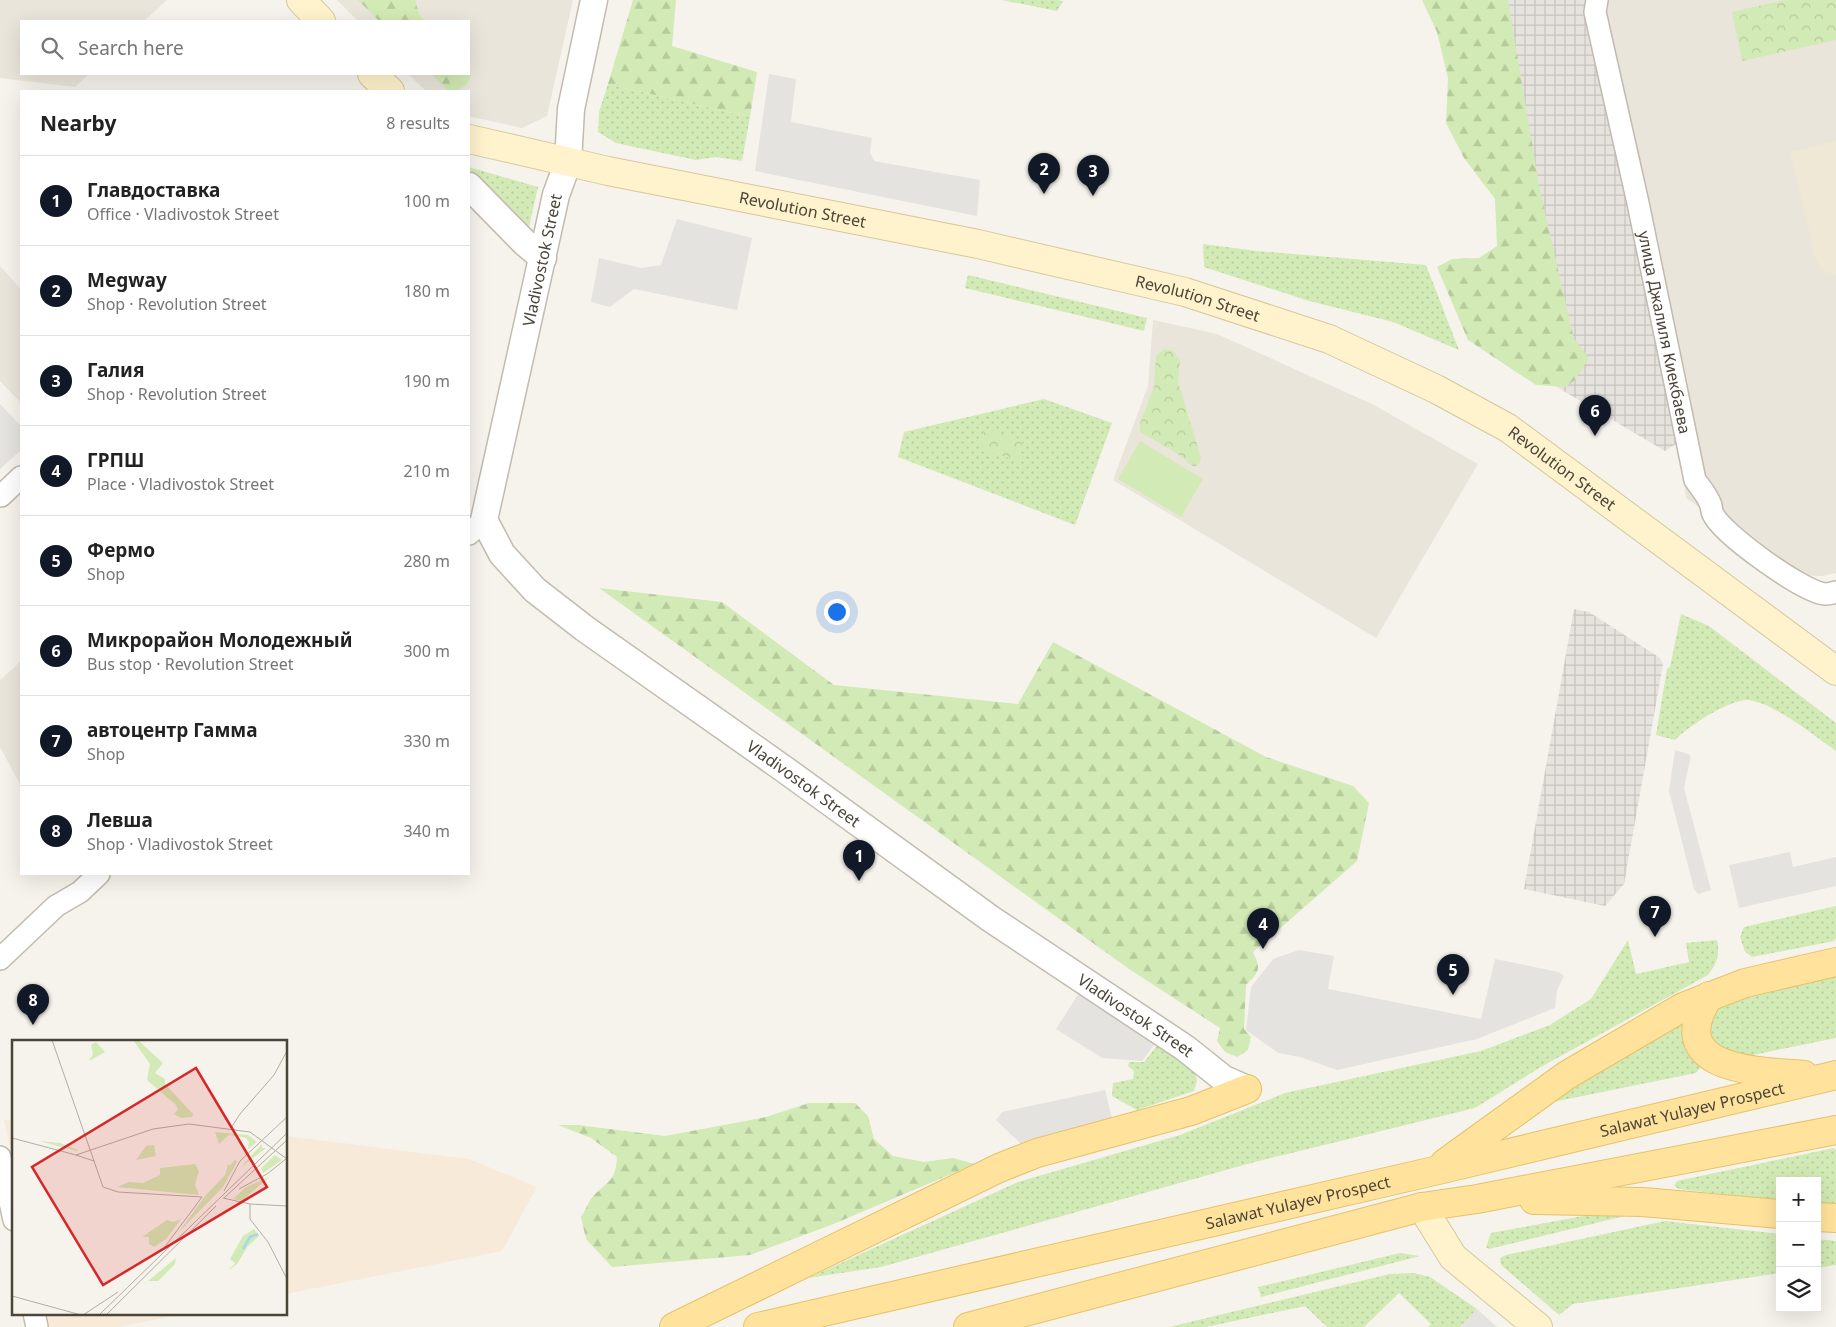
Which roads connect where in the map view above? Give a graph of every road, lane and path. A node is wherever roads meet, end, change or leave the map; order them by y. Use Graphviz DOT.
graph roads {
  1 [pos="301,0"];
  2 [pos="594,0"];
  3 [pos="1597,0"];
  4 [pos="320,20"];
  5 [pos="373,75"];
  6 [pos="389,90"];
  7 [pos="470,139"];
  8 [pos="568,162"];
  9 [pos="470,187"];
  10 [pos="543,258"];
  11 [pos="20,478"];
  12 [pos="1,496"];
  13 [pos="476,527"];
  14 [pos="1836,592"];
  15 [pos="1834,667"];
  16 [pos="98,875"];
  17 [pos="0,959"];
  18 [pos="1836,962"];
  19 [pos="1709,996"];
  20 [pos="1205,1064"];
  21 [pos="1832,1076"];
  22 [pos="1247,1089"];
  23 [pos="1191,1111"];
  24 [pos="1836,1130"];
  25 [pos="0,1157"];
  26 [pos="1434,1171"];
  27 [pos="1477,1199"];
  28 [pos="1422,1207"];
  29 [pos="12,1211"];
  30 [pos="1776,1214"];
  31 [pos="1821,1217"];
  32 [pos="1836,1218"];
  33 [pos="34,1314"];
  34 [pos="37,1327"];
  35 [pos="674,1327"];
  36 [pos="758,1327"];
  37 [pos="968,1327"];
  38 [pos="1538,1327"];
  1 -- 4 [label="main road"];
  2 -- 8 [label="street, Vladivostok Street"];
  3 -- 14 [label="street, улица Джалиля Киекбаева"];
  5 -- 6 [label="main road"];
  7 -- 8 [label="main road, Revolution Street"];
  8 -- 10 [label="street, Vladivostok Street"];
  8 -- 15 [label="main road, Revolution Street"];
  9 -- 10 [label="street"];
  10 -- 13 [label="street, Vladivostok Street"];
  11 -- 12 [label="street"];
  13 -- 20 [label="street, Vladivostok Street"];
  16 -- 17 [label="street"];
  18 -- 19 [label="main road"];
  19 -- 21 [label="main road"];
  19 -- 26 [label="main road"];
  20 -- 22 [label="street, Vladivostok Street"];
  20 -- 23 [label="street"];
  21 -- 26 [label="main road, Salawat Yulayev Prospect"];
  22 -- 23 [label="main road"];
  23 -- 35 [label="main road"];
  24 -- 27 [label="main road, Salawat Yulayev Prospect"];
  25 -- 29 [label="street"];
  26 -- 36 [label="main road, Salawat Yulayev Prospect"];
  27 -- 28 [label="main road, Salawat Yulayev Prospect"];
  27 -- 30 [label="main road"];
  28 -- 37 [label="main road, Salawat Yulayev Prospect"];
  28 -- 38 [label="main road"];
  31 -- 32 [label="main road"];
  33 -- 34 [label="street"];
}
